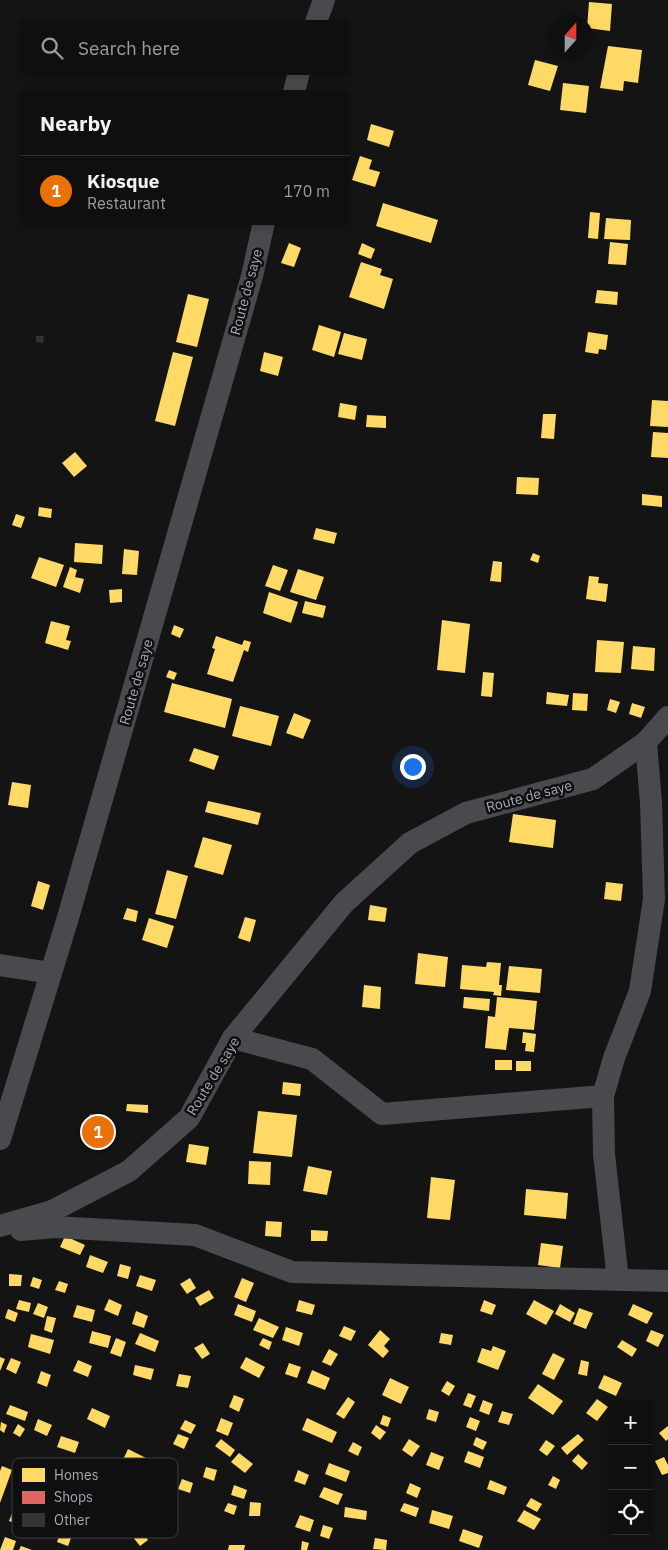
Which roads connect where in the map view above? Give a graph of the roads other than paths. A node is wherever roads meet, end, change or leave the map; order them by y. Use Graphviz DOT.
graph roads {
  1 [pos="324,0"];
  2 [pos="317,20"];
  3 [pos="298,75"];
  4 [pos="294,90"];
  5 [pos="263,225"];
  6 [pos="668,717"];
  7 [pos="646,742"];
  8 [pos="0,965"];
  9 [pos="52,973"];
  10 [pos="233,1038"];
  11 [pos="603,1096"];
  12 [pos="0,1139"];
  13 [pos="0,1226"];
  14 [pos="0,1232"];
  15 [pos="618,1280"];
  16 [pos="668,1282"];
  1 -- 2 [label="street"];
  3 -- 4 [label="street"];
  5 -- 9 [label="street, Route de saye"];
  6 -- 7 [label="street, Route de saye"];
  7 -- 10 [label="street, Route de saye"];
  7 -- 11 [label="street"];
  8 -- 9 [label="street"];
  9 -- 12 [label="street, Route de saye"];
  10 -- 11 [label="street"];
  10 -- 13 [label="street, Route de saye"];
  11 -- 15 [label="street"];
  14 -- 15 [label="street"];
  15 -- 16 [label="street"];
}
